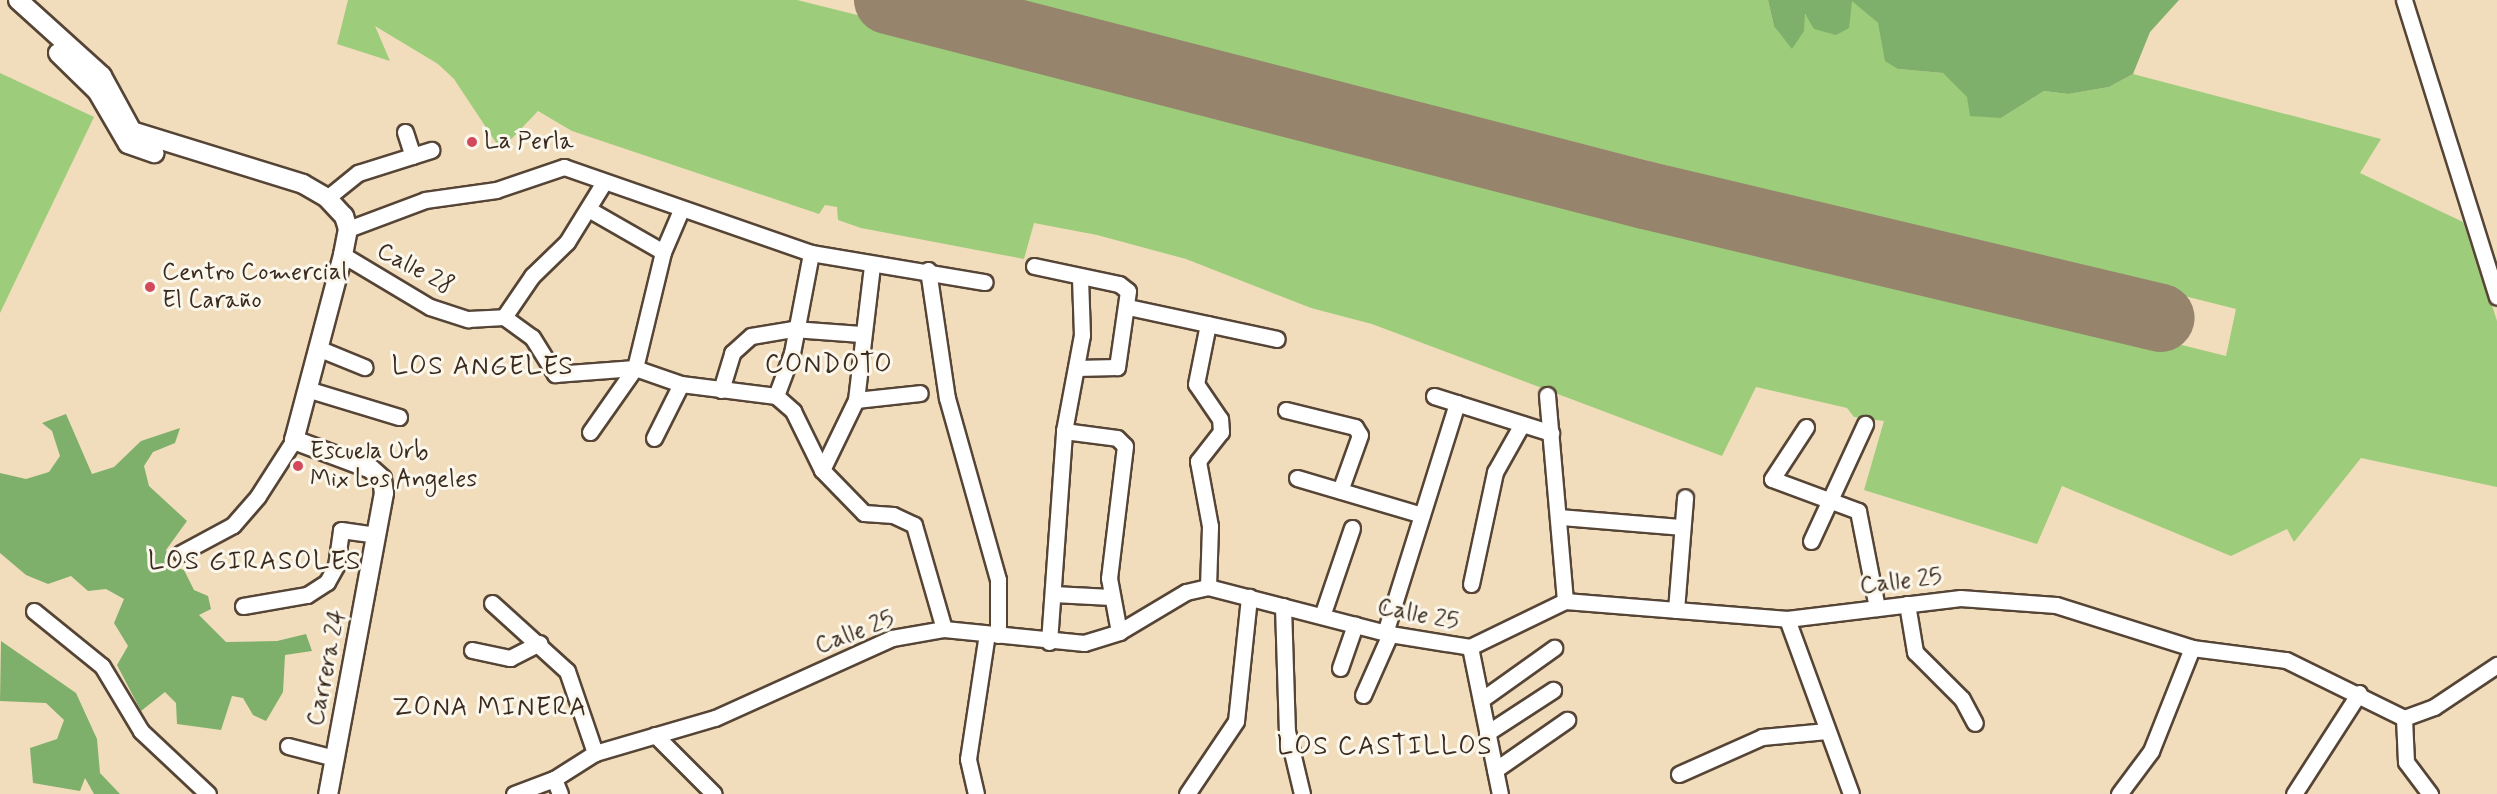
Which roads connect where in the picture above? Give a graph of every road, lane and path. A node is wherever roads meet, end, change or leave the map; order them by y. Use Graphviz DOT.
graph roads {
  1 [pos="2,0"];
  2 [pos="18,0"];
  3 [pos="2404,0"];
  4 [pos="405,132"];
  5 [pos="431,150"];
  6 [pos="413,156"];
  7 [pos="256,170"];
  8 [pos="604,182"];
  9 [pos="327,198"];
  10 [pos="590,210"];
  11 [pos="681,210"];
  12 [pos="346,223"];
  13 [pos="663,252"];
  14 [pos="811,253"];
  15 [pos="343,255"];
  16 [pos="872,265"];
  17 [pos="1034,266"];
  18 [pos="928,270"];
  19 [pos="1080,277"];
  20 [pos="985,282"];
  21 [pos="2497,297"];
  22 [pos="1128,307"];
  23 [pos="504,317"];
  24 [pos="1208,324"];
  25 [pos="793,329"];
  26 [pos="861,334"];
  27 [pos="1277,339"];
  28 [pos="320,349"];
  29 [pos="364,367"];
  30 [pos="635,368"];
  31 [pos="1076,368"];
  32 [pos="681,384"];
  33 [pos="310,390"];
  34 [pos="721,390"];
  35 [pos="920,393"];
  36 [pos="1547,395"];
  37 [pos="776,396"];
  38 [pos="1434,396"];
  39 [pos="856,400"];
  40 [pos="1457,403"];
  41 [pos="1286,410"];
  42 [pos="399,417"];
  43 [pos="1522,424"];
  44 [pos="1865,424"];
  45 [pos="1806,427"];
  46 [pos="1064,431"];
  47 [pos="590,432"];
  48 [pos="1551,433"];
  49 [pos="654,438"];
  50 [pos="294,440"];
  51 [pos="822,470"];
  52 [pos="1297,478"];
  53 [pos="1340,491"];
  54 [pos="1684,497"];
  55 [pos="1827,499"];
  56 [pos="1422,515"];
  57 [pos="1560,517"];
  58 [pos="1682,526"];
  59 [pos="1352,528"];
  60 [pos="376,535"];
  61 [pos="1812,541"];
  62 [pos="182,553"];
  63 [pos="1471,584"];
  64 [pos="1208,587"];
  65 [pos="1053,594"];
  66 [pos="1111,597"];
  67 [pos="1249,597"];
  68 [pos="1565,601"];
  69 [pos="492,603"];
  70 [pos="1907,604"];
  71 [pos="243,606"];
  72 [pos="1283,606"];
  73 [pos="1877,608"];
  74 [pos="1676,610"];
  75 [pos="34,611"];
  76 [pos="1322,616"];
  77 [pos="1787,619"];
  78 [pos="1355,625"];
  79 [pos="944,629"];
  80 [pos="1119,632"];
  81 [pos="1388,633"];
  82 [pos="993,634"];
  83 [pos="1049,642"];
  84 [pos="539,644"];
  85 [pos="1470,647"];
  86 [pos="1554,648"];
  87 [pos="2192,648"];
  88 [pos="472,650"];
  89 [pos="2497,665"];
  90 [pos="1340,668"];
  91 [pos="1553,690"];
  92 [pos="2359,693"];
  93 [pos="1363,695"];
  94 [pos="1481,700"];
  95 [pos="2404,718"];
  96 [pos="1567,720"];
  97 [pos="1975,723"];
  98 [pos="1827,731"];
  99 [pos="1487,732"];
  100 [pos="655,735"];
  101 [pos="288,746"];
  102 [pos="595,753"];
  103 [pos="334,758"];
  104 [pos="1495,770"];
  105 [pos="1679,774"];
  106 [pos="554,779"];
  107 [pos="208,794"];
  108 [pos="328,794"];
  109 [pos="514,794"];
  110 [pos="560,794"];
  111 [pos="714,794"];
  112 [pos="976,794"];
  113 [pos="1187,794"];
  114 [pos="1302,794"];
  115 [pos="1500,794"];
  116 [pos="1851,794"];
  117 [pos="2119,794"];
  118 [pos="2294,794"];
  119 [pos="2430,794"];
  1 -- 7 [label="main road"];
  2 -- 7 [label="main road"];
  3 -- 21 [label="street"];
  4 -- 6 [label="street"];
  5 -- 6 [label="street"];
  6 -- 9 [label="street"];
  7 -- 9 [label="main road"];
  8 -- 10 [label="street"];
  8 -- 11 [label="street"];
  8 -- 12 [label="street"];
  9 -- 12 [label="main road"];
  10 -- 13 [label="street"];
  10 -- 23 [label="street"];
  11 -- 13 [label="street"];
  11 -- 14 [label="street"];
  12 -- 15 [label="main road"];
  13 -- 30 [label="street"];
  14 -- 16 [label="street"];
  14 -- 25 [label="street"];
  15 -- 23 [label="street, Calle 28"];
  15 -- 28 [label="main road"];
  16 -- 18 [label="street"];
  16 -- 26 [label="street"];
  17 -- 19 [label="street"];
  18 -- 20 [label="street"];
  18 -- 82 [label="street"];
  19 -- 22 [label="street"];
  19 -- 31 [label="street"];
  22 -- 24 [label="street"];
  22 -- 31 [label="street"];
  23 -- 30 [label="street"];
  24 -- 27 [label="street"];
  24 -- 64 [label="street"];
  25 -- 26 [label="street"];
  25 -- 34 [label="street"];
  25 -- 37 [label="street"];
  26 -- 39 [label="street"];
  28 -- 29 [label="street"];
  28 -- 33 [label="main road"];
  30 -- 32 [label="street"];
  30 -- 47 [label="street"];
  31 -- 46 [label="street"];
  32 -- 34 [label="street"];
  32 -- 49 [label="street"];
  33 -- 42 [label="street"];
  33 -- 50 [label="main road"];
  34 -- 37 [label="street"];
  35 -- 39 [label="street"];
  36 -- 48 [label="street"];
  37 -- 51 [label="street"];
  38 -- 40 [label="street"];
  39 -- 51 [label="street"];
  40 -- 43 [label="street"];
  40 -- 56 [label="street"];
  41 -- 53 [label="street"];
  43 -- 48 [label="street"];
  43 -- 63 [label="street"];
  44 -- 55 [label="street"];
  45 -- 55 [label="street"];
  46 -- 65 [label="street"];
  46 -- 66 [label="street"];
  48 -- 57 [label="street"];
  50 -- 60 [label="main road, Carrera 24"];
  50 -- 62 [label="street"];
  51 -- 79 [label="street"];
  52 -- 53 [label="street"];
  53 -- 56 [label="street"];
  54 -- 58 [label="street"];
  55 -- 61 [label="street"];
  55 -- 73 [label="street"];
  56 -- 81 [label="street"];
  57 -- 58 [label="street"];
  57 -- 68 [label="street"];
  58 -- 74 [label="street"];
  59 -- 76 [label="street"];
  60 -- 71 [label="street"];
  60 -- 103 [label="main road, Carrera 24"];
  64 -- 67 [label="street, Calle 25"];
  64 -- 80 [label="street, Calle 25"];
  65 -- 66 [label="street"];
  65 -- 83 [label="street"];
  66 -- 80 [label="street"];
  67 -- 72 [label="street, Calle 25"];
  67 -- 113 [label="street"];
  68 -- 74 [label="street, Calle 25"];
  68 -- 85 [label="street, Calle 25"];
  69 -- 84 [label="street"];
  70 -- 73 [label="street, Calle 25"];
  70 -- 87 [label="street, Calle 25"];
  70 -- 97 [label="street"];
  72 -- 76 [label="street, Calle 25"];
  72 -- 114 [label="street"];
  73 -- 77 [label="street, Calle 25"];
  74 -- 77 [label="street, Calle 25"];
  75 -- 107 [label="street"];
  76 -- 78 [label="street, Calle 25"];
  77 -- 98 [label="street"];
  78 -- 81 [label="street, Calle 25"];
  78 -- 90 [label="street"];
  79 -- 82 [label="street, Calle 25"];
  79 -- 100 [label="street, Calle 25"];
  80 -- 83 [label="street, Calle 25"];
  81 -- 85 [label="street, Calle 25"];
  81 -- 93 [label="street"];
  82 -- 83 [label="street, Calle 25"];
  82 -- 112 [label="street"];
  84 -- 88 [label="street"];
  84 -- 102 [label="street"];
  85 -- 94 [label="street"];
  86 -- 94 [label="street"];
  87 -- 92 [label="street, Calle 25"];
  87 -- 117 [label="street"];
  89 -- 95 [label="street"];
  91 -- 99 [label="street"];
  92 -- 95 [label="street, Calle 25"];
  92 -- 118 [label="street"];
  94 -- 99 [label="street"];
  95 -- 119 [label="street"];
  96 -- 104 [label="street"];
  98 -- 105 [label="street"];
  98 -- 116 [label="street"];
  99 -- 104 [label="street"];
  100 -- 102 [label="street, Calle 25"];
  100 -- 111 [label="street"];
  101 -- 103 [label="street"];
  102 -- 106 [label="street, Calle 25"];
  103 -- 108 [label="main road, Carrera 24"];
  104 -- 115 [label="street"];
  106 -- 109 [label="street, Calle 25"];
  106 -- 110 [label="street"];
}
